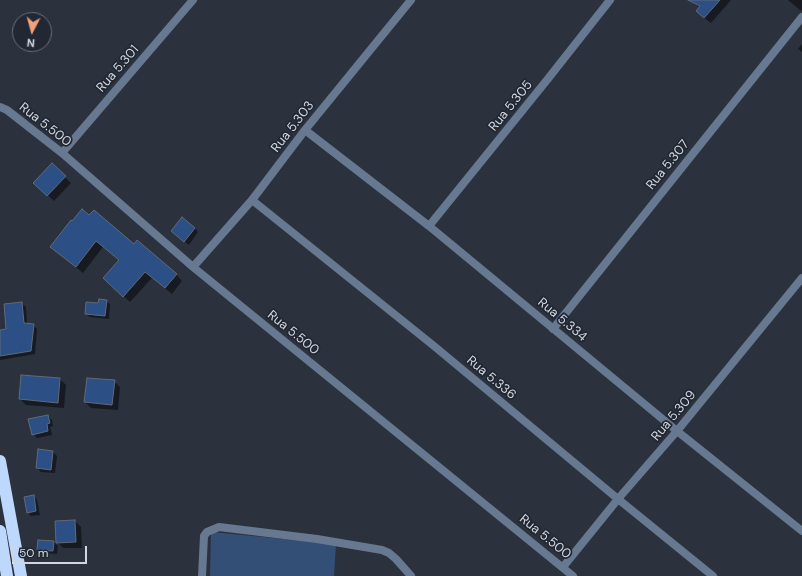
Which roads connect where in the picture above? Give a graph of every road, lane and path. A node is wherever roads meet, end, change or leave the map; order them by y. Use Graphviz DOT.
graph roads {
  1 [pos="193,0"];
  2 [pos="411,0"];
  3 [pos="610,0"];
  4 [pos="802,17"];
  5 [pos="0,107"];
  6 [pos="305,130"];
  7 [pos="62,153"];
  8 [pos="252,200"];
  9 [pos="429,226"];
  10 [pos="193,267"];
  11 [pos="802,278"];
  12 [pos="553,329"];
  13 [pos="678,431"];
  14 [pos="0,461"];
  15 [pos="618,499"];
  16 [pos="802,530"];
  17 [pos="1,539"];
  18 [pos="563,567"];
  19 [pos="7,576"];
  20 [pos="21,576"];
  21 [pos="202,576"];
  22 [pos="411,576"];
  23 [pos="573,576"];
  24 [pos="714,576"];
  1 -- 7 [label="street, Rua 5.301"];
  2 -- 6 [label="street, Rua 5.303"];
  3 -- 9 [label="street, Rua 5.305"];
  4 -- 12 [label="street, Rua 5.307"];
  5 -- 7 [label="street, Rua 5.500"];
  6 -- 8 [label="street, Rua 5.303"];
  6 -- 9 [label="street, Rua 5.334"];
  7 -- 10 [label="street, Rua 5.500"];
  8 -- 10 [label="street, Rua 5.303"];
  8 -- 15 [label="street, Rua 5.336"];
  9 -- 12 [label="street, Rua 5.334"];
  10 -- 18 [label="street, Rua 5.500"];
  11 -- 13 [label="street, Rua 5.309"];
  12 -- 13 [label="street, Rua 5.334"];
  13 -- 15 [label="street, Rua 5.309"];
  13 -- 16 [label="street, Rua 5.334"];
  14 -- 20 [label="highway"];
  15 -- 18 [label="street, Rua 5.309"];
  15 -- 24 [label="street, Rua 5.336"];
  17 -- 19 [label="highway"];
  18 -- 23 [label="street, Rua 5.500"];
  21 -- 22 [label="street"];
}
